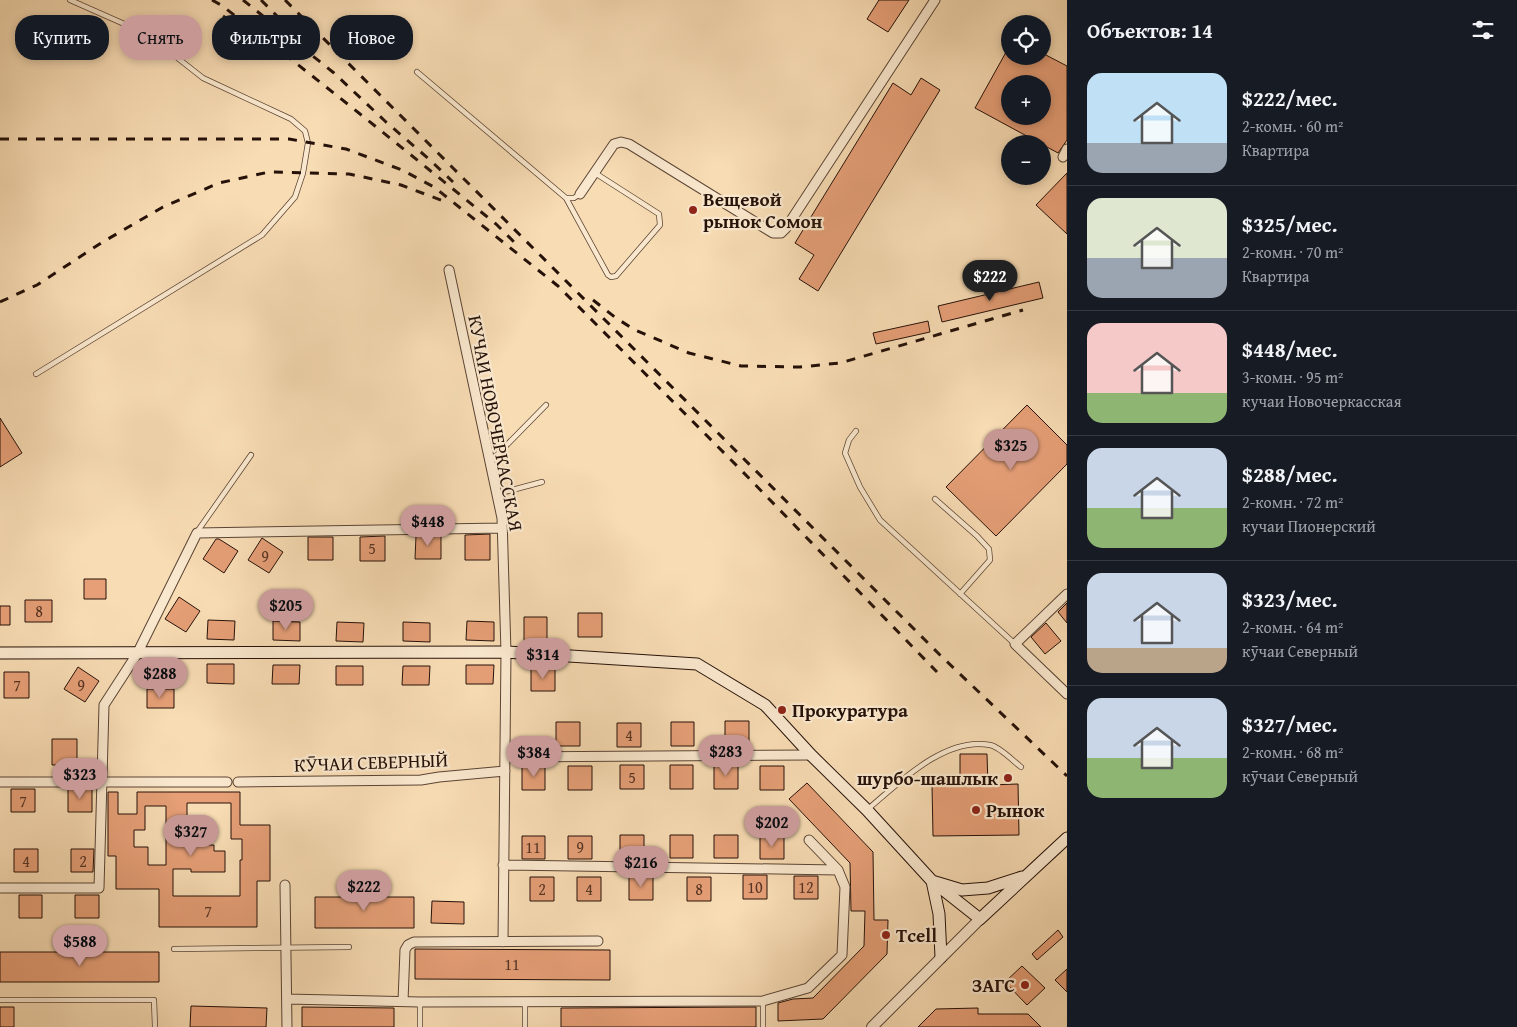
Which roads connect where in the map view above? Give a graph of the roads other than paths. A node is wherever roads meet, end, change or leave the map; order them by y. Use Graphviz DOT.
graph roads {
  1 [pos="70,0"];
  2 [pos="935,0"];
  3 [pos="418,72"];
  4 [pos="594,173"];
  5 [pos="580,194"];
  6 [pos="566,198"];
  7 [pos="449,270"];
  8 [pos="36,374"];
  9 [pos="546,405"];
  10 [pos="856,431"];
  11 [pos="251,455"];
  12 [pos="490,462"];
  13 [pos="542,482"];
  14 [pos="497,494"];
  15 [pos="935,498"];
  16 [pos="502,528"];
  17 [pos="197,533"];
  18 [pos="960,594"];
  19 [pos="1067,594"];
  20 [pos="1015,644"];
  21 [pos="506,652"];
  22 [pos="0,653"];
  23 [pos="137,654"];
  24 [pos="1067,694"];
  25 [pos="811,754"];
  26 [pos="505,757"];
  27 [pos="1021,767"];
  28 [pos="505,771"];
  29 [pos="102,781"];
  30 [pos="0,782"];
  31 [pos="227,782"];
  32 [pos="238,782"];
  33 [pos="867,810"];
  34 [pos="809,840"];
  35 [pos="1065,843"];
  36 [pos="503,865"];
  37 [pos="838,870"];
  38 [pos="1024,877"];
  39 [pos="932,881"];
  40 [pos="285,885"];
  41 [pos="0,888"];
  42 [pos="980,919"];
  43 [pos="598,941"];
  44 [pos="503,942"];
  45 [pos="286,947"];
  46 [pos="349,947"];
  47 [pos="174,949"];
  48 [pos="941,957"];
  49 [pos="287,999"];
  50 [pos="0,1000"];
  51 [pos="403,1001"];
  52 [pos="763,1001"];
  53 [pos="420,1002"];
  54 [pos="525,1002"];
  55 [pos="155,1027"];
  56 [pos="287,1027"];
  57 [pos="420,1027"];
  58 [pos="526,1027"];
  59 [pos="763,1027"];
  60 [pos="872,1027"];
  1 -- 8 [label="lane"];
  2 -- 4 [label="street"];
  3 -- 6 [label="lane"];
  4 -- 5 [label="street"];
  4 -- 6 [label="lane"];
  5 -- 6 [label="lane"];
  7 -- 12 [label="street, КУЧАИ НОВОЧЕРКАССКАЯ"];
  9 -- 12 [label="lane"];
  10 -- 18 [label="lane"];
  11 -- 17 [label="lane"];
  12 -- 14 [label="street, КУЧАИ НОВОЧЕРКАССКАЯ"];
  13 -- 14 [label="lane"];
  14 -- 16 [label="street, КУЧАИ НОВОЧЕРКАССКАЯ"];
  15 -- 18 [label="lane"];
  16 -- 17 [label="street"];
  16 -- 21 [label="street, КУЧАИ НОВОЧЕРКАССКАЯ"];
  17 -- 23 [label="street"];
  18 -- 20 [label="lane"];
  19 -- 20 [label="street"];
  20 -- 24 [label="street"];
  21 -- 23 [label="main road"];
  21 -- 25 [label="main road"];
  21 -- 26 [label="street, КУЧАИ НОВОЧЕРКАССКАЯ"];
  22 -- 23 [label="main road"];
  23 -- 29 [label="street"];
  25 -- 26 [label="street"];
  25 -- 33 [label="main road"];
  26 -- 28 [label="street, КУЧАИ НОВОЧЕРКАССКАЯ"];
  27 -- 33 [label="lane"];
  28 -- 32 [label="street, КӮЧАИ СЕВЕРНЫЙ"];
  28 -- 36 [label="street, КУЧАИ НОВОЧЕРКАССКАЯ"];
  29 -- 30 [label="street"];
  29 -- 31 [label="street"];
  29 -- 41 [label="street"];
  33 -- 39 [label="main road"];
  34 -- 37 [label="street"];
  35 -- 38 [label="main road"];
  36 -- 37 [label="street"];
  36 -- 44 [label="street, КУЧАИ НОВОЧЕРКАССКАЯ"];
  37 -- 52 [label="street"];
  38 -- 39 [label="main road"];
  38 -- 42 [label="main road"];
  39 -- 42 [label="main road"];
  39 -- 48 [label="main road"];
  40 -- 45 [label="street"];
  42 -- 48 [label="street"];
  43 -- 44 [label="street"];
  44 -- 51 [label="street"];
  45 -- 46 [label="lane"];
  45 -- 47 [label="lane"];
  45 -- 49 [label="street"];
  48 -- 60 [label="street"];
  49 -- 51 [label="street"];
  49 -- 56 [label="street"];
  50 -- 55 [label="lane"];
  51 -- 53 [label="street"];
  52 -- 54 [label="street"];
  52 -- 59 [label="lane"];
  53 -- 54 [label="street"];
  53 -- 57 [label="lane"];
  54 -- 58 [label="lane"];
}
